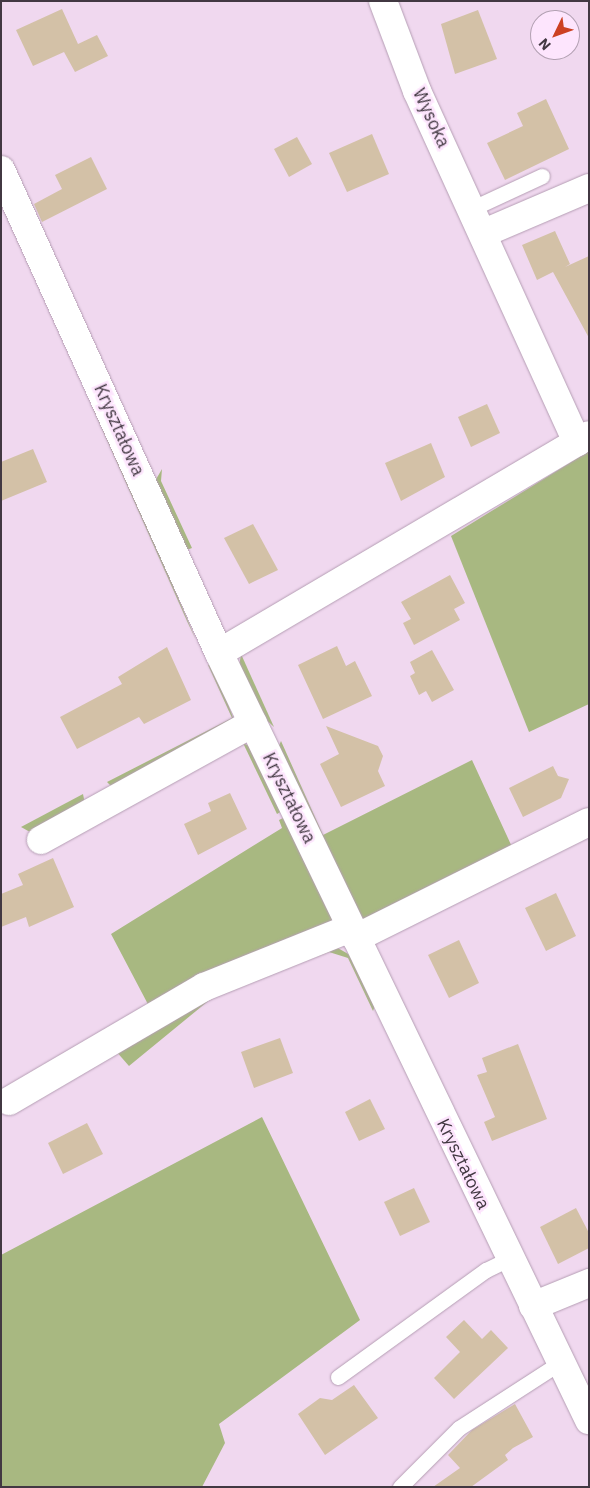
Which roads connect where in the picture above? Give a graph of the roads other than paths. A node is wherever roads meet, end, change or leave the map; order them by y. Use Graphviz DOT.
graph roads {
  1 [pos="383,1"];
  2 [pos="1,170"];
  3 [pos="542,176"];
  4 [pos="589,188"];
  5 [pos="473,208"];
  6 [pos="484,233"];
  7 [pos="583,438"];
  8 [pos="219,652"];
  9 [pos="253,723"];
  10 [pos="589,822"];
  11 [pos="41,840"];
  12 [pos="353,933"];
  13 [pos="9,1102"];
  14 [pos="509,1258"];
  15 [pos="589,1283"];
  16 [pos="533,1306"];
  17 [pos="561,1362"];
  18 [pos="338,1377"];
  19 [pos="589,1420"];
  20 [pos="400,1487"];
  1 -- 5 [label="street, Wysoka"];
  2 -- 8 [label="street, Kryształowa"];
  3 -- 5 [label="lane"];
  4 -- 6 [label="street"];
  5 -- 6 [label="street, Wysoka"];
  6 -- 7 [label="street, Wysoka"];
  7 -- 8 [label="street"];
  8 -- 9 [label="street, Kryształowa"];
  9 -- 11 [label="street"];
  9 -- 12 [label="street, Kryształowa"];
  10 -- 12 [label="street"];
  12 -- 13 [label="street"];
  12 -- 14 [label="street, Kryształowa"];
  14 -- 16 [label="street, Kryształowa"];
  14 -- 18 [label="lane"];
  15 -- 16 [label="street"];
  16 -- 17 [label="street, Kryształowa"];
  17 -- 19 [label="street, Kryształowa"];
  17 -- 20 [label="lane"];
}
